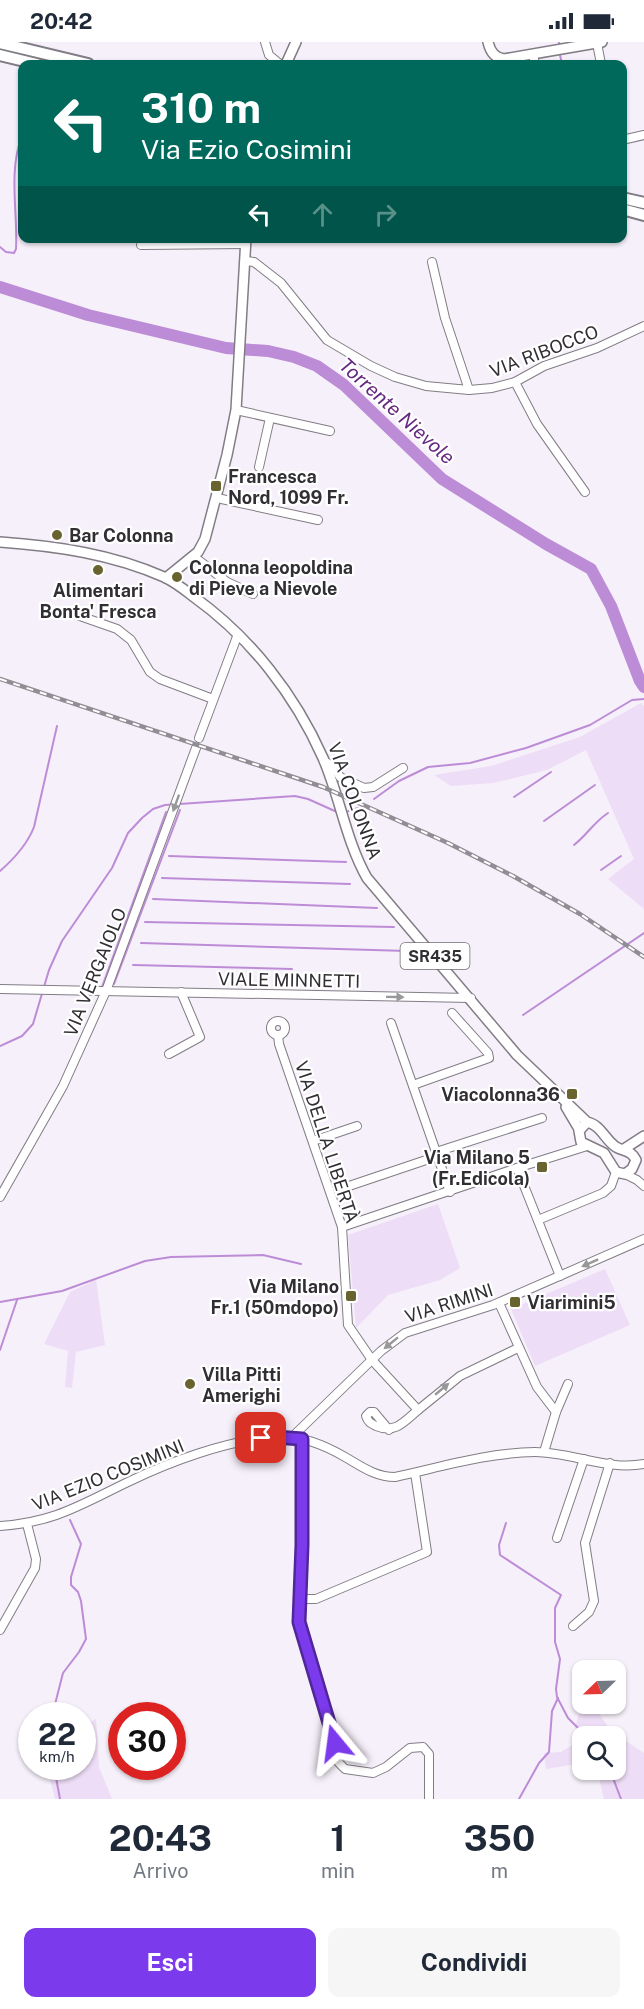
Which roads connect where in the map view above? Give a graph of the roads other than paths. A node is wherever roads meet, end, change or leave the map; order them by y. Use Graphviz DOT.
graph roads {
  1 [pos="265,42"];
  2 [pos="296,42"];
  3 [pos="489,42"];
  4 [pos="599,42"];
  5 [pos="0,43"];
  6 [pos="554,46"];
  7 [pos="533,54"];
  8 [pos="0,55"];
  9 [pos="21,60"];
  10 [pos="71,60"];
  11 [pos="274,60"];
  12 [pos="288,60"];
  13 [pos="535,60"];
  14 [pos="601,60"];
  15 [pos="644,135"];
  16 [pos="627,139"];
  17 [pos="627,199"];
  18 [pos="644,203"];
  19 [pos="627,210"];
  20 [pos="644,215"];
  21 [pos="194,243"];
  22 [pos="246,243"];
  23 [pos="141,245"];
  24 [pos="246,261"];
  25 [pos="432,262"];
  26 [pos="644,326"];
  27 [pos="515,382"];
  28 [pos="469,390"];
  29 [pos="236,410"];
  30 [pos="270,418"];
  31 [pos="330,431"];
  32 [pos="259,467"];
  33 [pos="585,492"];
  34 [pos="217,498"];
  35 [pos="318,520"];
  36 [pos="0,542"];
  37 [pos="193,556"];
  38 [pos="166,578"];
  39 [pos="253,594"];
  40 [pos="76,615"];
  41 [pos="238,634"];
  42 [pos="213,699"];
  43 [pos="199,738"];
  44 [pos="196,748"];
  45 [pos="403,768"];
  46 [pos="336,778"];
  47 [pos="0,989"];
  48 [pos="106,991"];
  49 [pos="181,992"];
  50 [pos="471,998"];
  51 [pos="452,1013"];
  52 [pos="391,1023"];
  53 [pos="278,1035"];
  54 [pos="169,1054"];
  55 [pos="413,1085"];
  56 [pos="542,1118"];
  57 [pos="357,1126"];
  58 [pos="582,1129"];
  59 [pos="644,1138"];
  60 [pos="313,1141"];
  61 [pos="587,1146"];
  62 [pos="624,1149"];
  63 [pos="564,1153"];
  64 [pos="437,1154"];
  65 [pos="638,1162"];
  66 [pos="517,1168"];
  67 [pos="621,1173"];
  68 [pos="644,1186"];
  69 [pos="346,1187"];
  70 [pos="450,1192"];
  71 [pos="0,1197"];
  72 [pos="538,1220"];
  73 [pos="342,1227"];
  74 [pos="644,1239"];
  75 [pos="560,1276"];
  76 [pos="499,1303"];
  77 [pos="518,1348"];
  78 [pos="372,1360"];
  79 [pos="568,1384"];
  80 [pos="418,1410"];
  81 [pos="556,1412"];
  82 [pos="389,1430"];
  83 [pos="291,1438"];
  84 [pos="302,1439"];
  85 [pos="543,1452"];
  86 [pos="584,1459"];
  87 [pos="610,1463"];
  88 [pos="644,1464"];
  89 [pos="415,1473"];
  90 [pos="27,1524"];
  91 [pos="0,1526"];
  92 [pos="557,1538"];
  93 [pos="299,1599"];
  94 [pos="573,1626"];
  95 [pos="0,1630"];
  96 [pos="429,1799"];
  1 -- 11 [label="street"];
  2 -- 12 [label="main road"];
  3 -- 7 [label="main road"];
  4 -- 6 [label="main road"];
  4 -- 14 [label="street"];
  5 -- 10 [label="highway"];
  6 -- 7 [label="main road"];
  7 -- 13 [label="street"];
  8 -- 9 [label="highway"];
  15 -- 16 [label="street"];
  17 -- 18 [label="highway"];
  19 -- 20 [label="highway"];
  21 -- 23 [label="street"];
  22 -- 24 [label="main road"];
  24 -- 28 [label="street, VIA RIBOCCO"];
  24 -- 29 [label="main road"];
  25 -- 28 [label="street"];
  26 -- 27 [label="street, VIA RIBOCCO"];
  27 -- 28 [label="street, VIA RIBOCCO"];
  27 -- 33 [label="street"];
  29 -- 30 [label="street"];
  29 -- 34 [label="main road"];
  30 -- 31 [label="street"];
  30 -- 32 [label="street"];
  34 -- 35 [label="street"];
  34 -- 37 [label="main road"];
  36 -- 38 [label="main road, SR435"];
  37 -- 38 [label="main road"];
  37 -- 39 [label="street"];
  38 -- 41 [label="main road, VIA COLONNA / SR435"];
  40 -- 42 [label="street"];
  41 -- 42 [label="street"];
  41 -- 46 [label="main road, VIA COLONNA / SR435"];
  42 -- 43 [label="street"];
  44 -- 48 [label="street, VIA VERGAIOLO, one-way"];
  45 -- 46 [label="street"];
  46 -- 50 [label="main road, VIA COLONNA / SR435"];
  47 -- 48 [label="street, VIALE MINNETTI"];
  48 -- 49 [label="street, VIALE MINNETTI"];
  48 -- 71 [label="street, VIA VERGAIOLO"];
  49 -- 50 [label="street, VIALE MINNETTI, one-way"];
  49 -- 54 [label="street"];
  50 -- 58 [label="main road, VIA COLONNA / SR435"];
  51 -- 55 [label="street"];
  52 -- 55 [label="street"];
  53 -- 60 [label="street, VIA DELLA LIBERTÀ"];
  55 -- 64 [label="street"];
  56 -- 64 [label="street"];
  57 -- 60 [label="street"];
  58 -- 61 [label="main road, SR435"];
  58 -- 62 [label="main road, SR435"];
  58 -- 63 [label="street"];
  59 -- 62 [label="main road"];
  59 -- 65 [label="main road"];
  60 -- 73 [label="street, VIA DELLA LIBERTÀ"];
  61 -- 63 [label="street"];
  61 -- 67 [label="main road, SR435"];
  62 -- 65 [label="main road, SR435"];
  63 -- 66 [label="street"];
  64 -- 69 [label="street"];
  64 -- 70 [label="street"];
  65 -- 67 [label="main road"];
  66 -- 70 [label="street"];
  66 -- 72 [label="street"];
  67 -- 68 [label="street"];
  67 -- 72 [label="street"];
  70 -- 73 [label="street"];
  72 -- 75 [label="street"];
  73 -- 78 [label="street, VIA DELLA LIBERTÀ"];
  74 -- 75 [label="street, VIA RIMINI, one-way"];
  75 -- 76 [label="street, VIA RIMINI"];
  76 -- 77 [label="street"];
  76 -- 78 [label="street, VIA RIMINI, one-way"];
  80 -- 77 [label="street, one-way"];
  77 -- 81 [label="street"];
  78 -- 80 [label="street, VIA DELLA LIBERTÀ"];
  78 -- 83 [label="street, VIA RIMINI"];
  79 -- 81 [label="street"];
  80 -- 82 [label="street"];
  81 -- 85 [label="street"];
  83 -- 84 [label="street, VIA EZIO COSIMINI"];
  83 -- 90 [label="street, VIA EZIO COSIMINI"];
  84 -- 89 [label="street, VIA EZIO COSIMINI"];
  84 -- 93 [label="street"];
  85 -- 86 [label="street, VIA EZIO COSIMINI"];
  85 -- 89 [label="street, VIA EZIO COSIMINI"];
  86 -- 87 [label="street, VIA EZIO COSIMINI"];
  86 -- 92 [label="street"];
  87 -- 88 [label="street, VIA EZIO COSIMINI"];
  87 -- 94 [label="street"];
  89 -- 93 [label="street"];
  90 -- 91 [label="street, VIA EZIO COSIMINI"];
  90 -- 95 [label="street"];
  93 -- 96 [label="street"];
}
